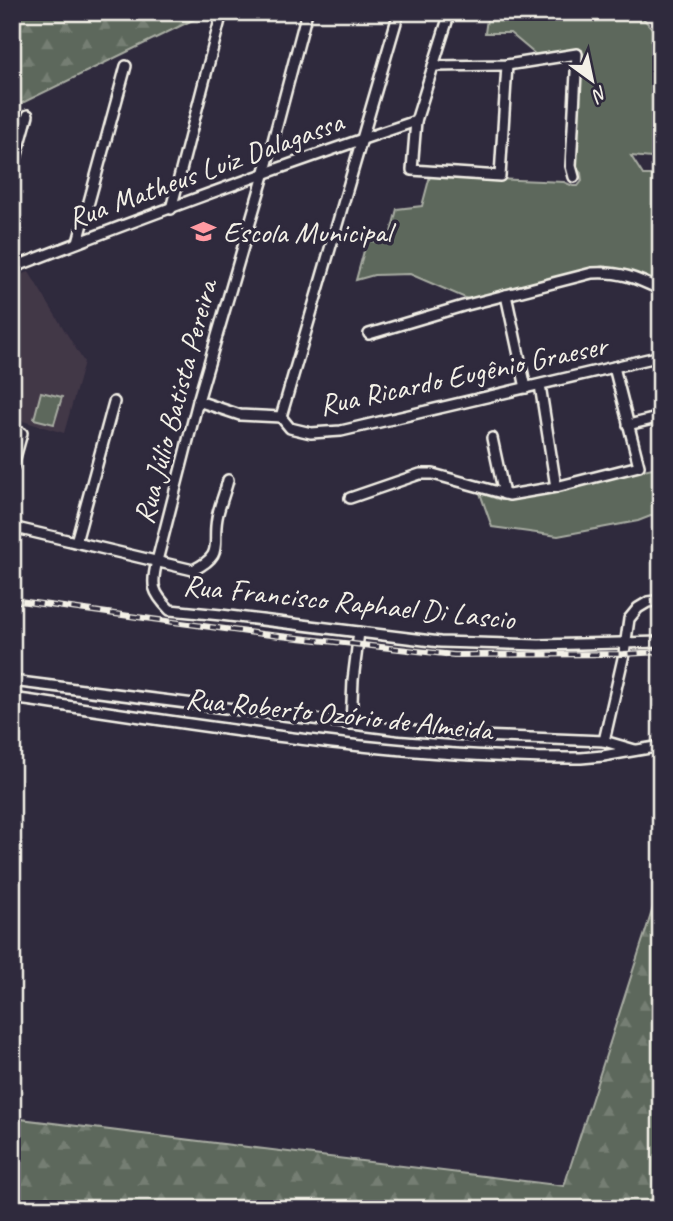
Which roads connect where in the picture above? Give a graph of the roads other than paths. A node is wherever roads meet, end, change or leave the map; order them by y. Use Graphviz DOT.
graph roads {
  1 [pos="307,12"];
  2 [pos="399,12"];
  3 [pos="450,12"];
  4 [pos="220,20"];
  5 [pos="507,65"];
  6 [pos="126,66"];
  7 [pos="433,66"];
  8 [pos="28,115"];
  9 [pos="416,121"];
  10 [pos="361,139"];
  11 [pos="15,155"];
  12 [pos="12,173"];
  13 [pos="264,175"];
  14 [pos="574,177"];
  15 [pos="171,209"];
  16 [pos="78,242"];
  17 [pos="12,268"];
  18 [pos="661,290"];
  19 [pos="506,295"];
  20 [pos="369,334"];
  21 [pos="661,356"];
  22 [pos="614,367"];
  23 [pos="540,385"];
  24 [pos="526,388"];
  25 [pos="198,401"];
  26 [pos="114,402"];
  27 [pos="661,417"];
  28 [pos="281,418"];
  29 [pos="628,425"];
  30 [pos="22,433"];
  31 [pos="492,438"];
  32 [pos="12,469"];
  33 [pos="228,480"];
  34 [pos="556,487"];
  35 [pos="504,494"];
  36 [pos="350,498"];
  37 [pos="12,527"];
  38 [pos="76,542"];
  39 [pos="157,561"];
  40 [pos="661,600"];
  41 [pos="359,632"];
  42 [pos="661,642"];
  43 [pos="626,644"];
  44 [pos="12,681"];
  45 [pos="12,698"];
  46 [pos="351,724"];
  47 [pos="604,741"];
  48 [pos="661,746"];
  49 [pos="636,750"];
  1 -- 13 [label="street, Rua Júlio Batista Pereira"];
  2 -- 10 [label="street"];
  3 -- 7 [label="street"];
  4 -- 15 [label="street"];
  5 -- 7 [label="street"];
  5 -- 9 [label="street"];
  5 -- 14 [label="street"];
  6 -- 16 [label="street"];
  7 -- 9 [label="street"];
  8 -- 11 [label="street"];
  9 -- 10 [label="street, Rua Matheus Luiz Dalagassa"];
  10 -- 13 [label="street, Rua Matheus Luiz Dalagassa"];
  10 -- 28 [label="street"];
  11 -- 12 [label="street"];
  13 -- 15 [label="street, Rua Matheus Luiz Dalagassa"];
  13 -- 25 [label="street, Rua Júlio Batista Pereira"];
  15 -- 16 [label="street, Rua Matheus Luiz Dalagassa"];
  16 -- 17 [label="street, Rua Matheus Luiz Dalagassa"];
  18 -- 19 [label="street"];
  19 -- 20 [label="street"];
  19 -- 24 [label="street"];
  21 -- 22 [label="street, Rua Ricardo Eugênio Graeser"];
  22 -- 23 [label="street, Rua Ricardo Eugênio Graeser"];
  22 -- 29 [label="street"];
  23 -- 24 [label="street, Rua Ricardo Eugênio Graeser"];
  23 -- 34 [label="street"];
  24 -- 28 [label="street, Rua Ricardo Eugênio Graeser"];
  25 -- 28 [label="street"];
  25 -- 39 [label="street, Rua Júlio Batista Pereira"];
  26 -- 38 [label="street"];
  27 -- 29 [label="street"];
  29 -- 34 [label="street"];
  30 -- 32 [label="street"];
  31 -- 35 [label="street"];
  33 -- 39 [label="street"];
  34 -- 35 [label="street"];
  35 -- 36 [label="street"];
  37 -- 38 [label="street"];
  38 -- 39 [label="street"];
  39 -- 41 [label="street, Rua Francisco Raphael Di Lascio"];
  40 -- 43 [label="street"];
  41 -- 43 [label="street, Rua Francisco Raphael Di Lascio"];
  41 -- 46 [label="street"];
  42 -- 43 [label="street, Rua Francisco Raphael Di Lascio"];
  43 -- 47 [label="street"];
  44 -- 46 [label="street"];
  45 -- 49 [label="street, Rua Roberto Ozório de Almeida"];
  46 -- 47 [label="street"];
  47 -- 49 [label="street"];
  48 -- 49 [label="street, Rua Roberto Ozório de Almeida"];
}
